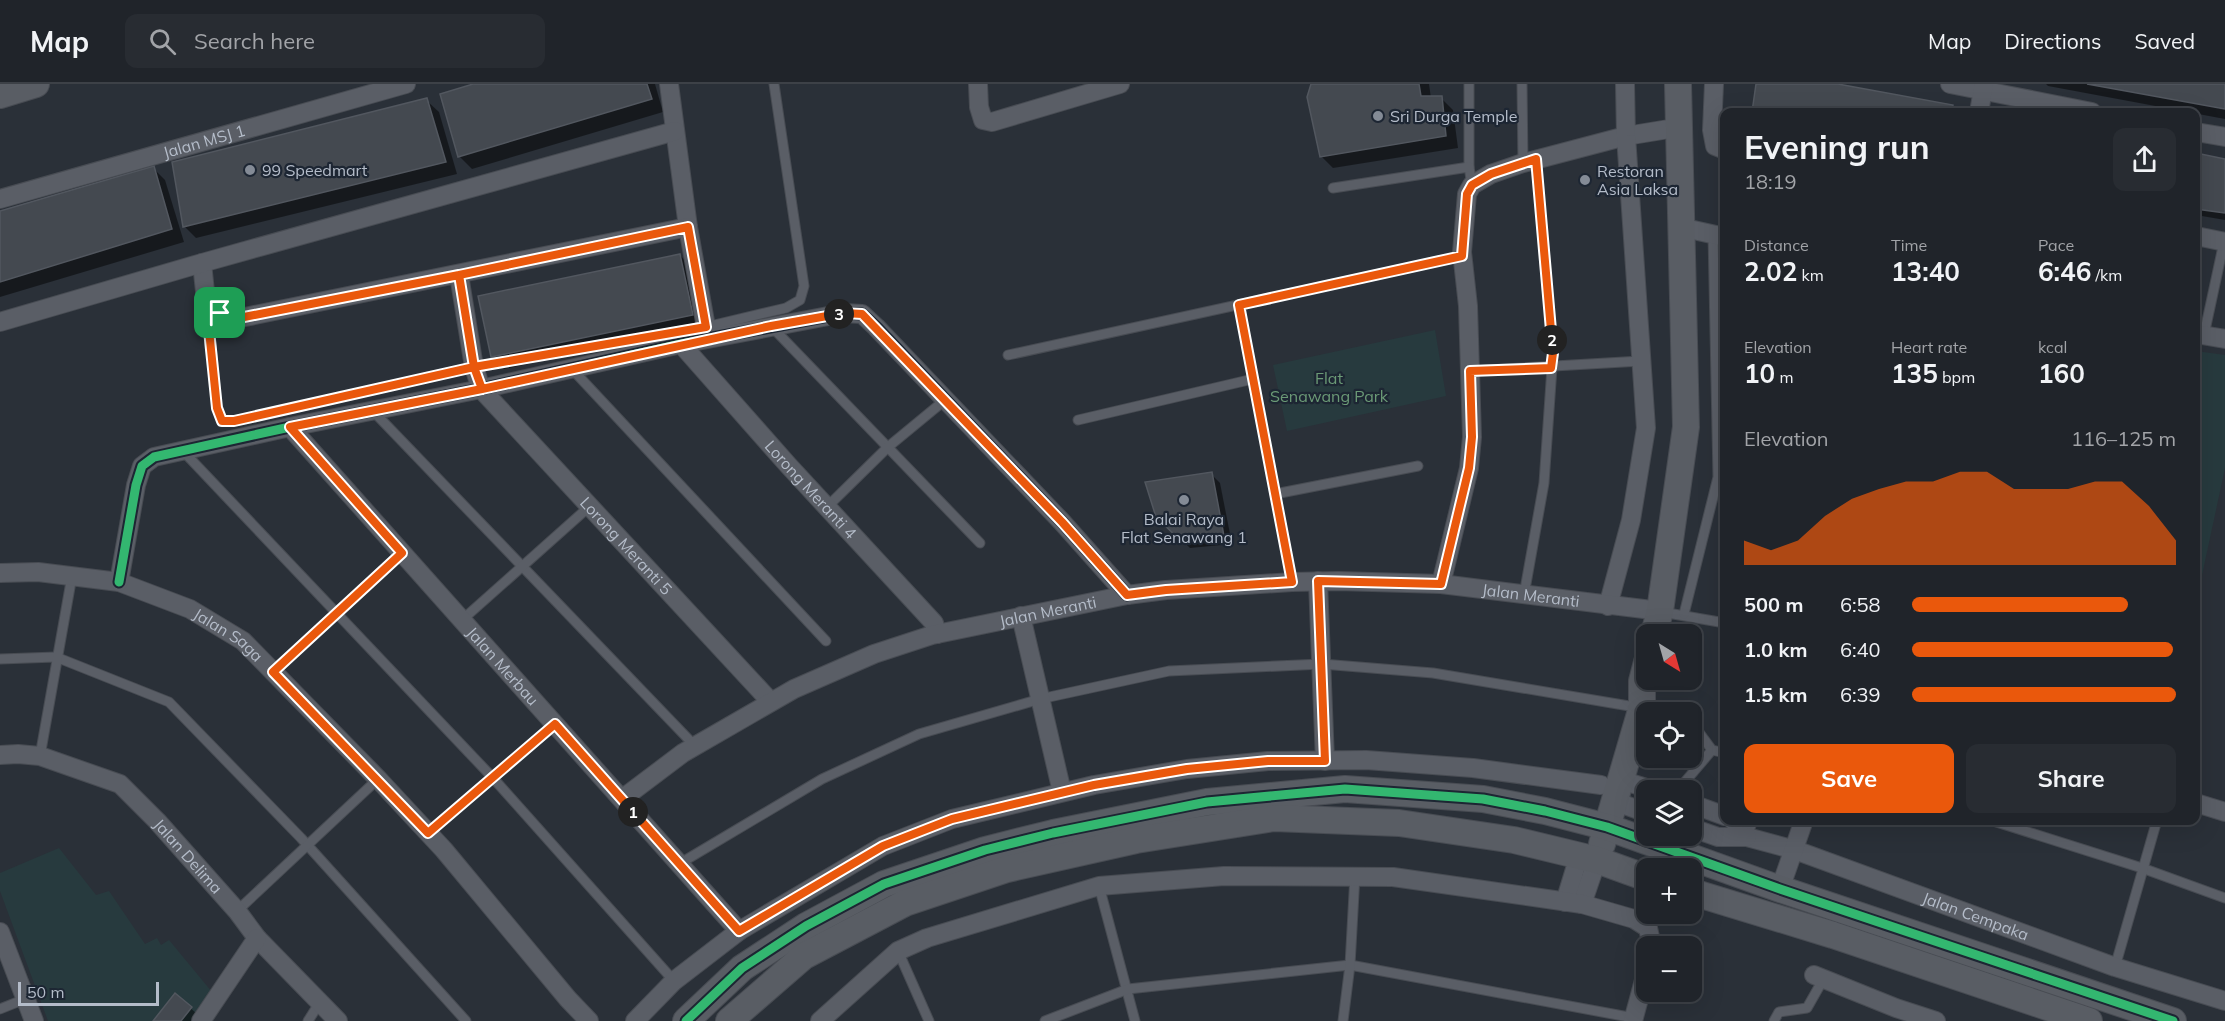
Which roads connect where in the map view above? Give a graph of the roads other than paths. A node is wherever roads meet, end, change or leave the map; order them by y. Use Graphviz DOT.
graph roads {
  1 [pos="36,84"];
  2 [pos="406,84"];
  3 [pos="669,84"];
  4 [pos="774,84"];
  5 [pos="978,84"];
  6 [pos="1120,84"];
  7 [pos="1469,84"];
  8 [pos="1522,84"];
  9 [pos="1625,84"];
  10 [pos="1678,84"];
  11 [pos="1714,84"];
  12 [pos="1950,84"];
  13 [pos="1984,87"];
  14 [pos="0,95"];
  15 [pos="2014,98"];
  16 [pos="1980,108"];
  17 [pos="2070,108"];
  18 [pos="1681,127"];
  19 [pos="675,131"];
  20 [pos="2200,133"];
  21 [pos="1626,136"];
  22 [pos="2225,137"];
  23 [pos="1720,148"];
  24 [pos="1529,161"];
  25 [pos="1469,166"];
  26 [pos="1472,185"];
  27 [pos="1334,188"];
  28 [pos="0,199"];
  29 [pos="688,227"];
  30 [pos="1680,227"];
  31 [pos="1719,236"];
  32 [pos="2200,237"];
  33 [pos="2225,242"];
  34 [pos="1462,256"];
  35 [pos="202,263"];
  36 [pos="459,275"];
  37 [pos="206,301"];
  38 [pos="1239,305"];
  39 [pos="0,322"];
  40 [pos="771,326"];
  41 [pos="706,327"];
  42 [pos="2200,334"];
  43 [pos="2225,339"];
  44 [pos="681,344"];
  45 [pos="1008,355"];
  46 [pos="1641,361"];
  47 [pos="474,367"];
  48 [pos="571,368"];
  49 [pos="1551,368"];
  50 [pos="1470,371"];
  51 [pos="1253,379"];
  52 [pos="482,389"];
  53 [pos="945,400"];
  54 [pos="372,410"];
  55 [pos="1078,420"];
  56 [pos="290,427"];
  57 [pos="888,447"];
  58 [pos="182,450"];
  59 [pos="1418,466"];
  60 [pos="1275,494"];
  61 [pos="590,506"];
  62 [pos="827,507"];
  63 [pos="980,543"];
  64 [pos="402,553"];
  65 [pos="523,567"];
  66 [pos="0,573"];
  67 [pos="72,576"];
  68 [pos="1318,581"];
  69 [pos="119,582"];
  70 [pos="1292,582"];
  71 [pos="1441,584"];
  72 [pos="1127,595"];
  73 [pos="1524,596"];
  74 [pos="1608,606"];
  75 [pos="336,613"];
  76 [pos="1021,616"];
  77 [pos="462,620"];
  78 [pos="1666,620"];
  79 [pos="1720,623"];
  80 [pos="938,634"];
  81 [pos="826,641"];
  82 [pos="56,657"];
  83 [pos="0,659"];
  84 [pos="1322,664"];
  85 [pos="273,672"];
  86 [pos="1040,699"];
  87 [pos="771,702"];
  88 [pos="1636,707"];
  89 [pos="555,724"];
  90 [pos="1636,728"];
  91 [pos="1702,736"];
  92 [pos="695,746"];
  93 [pos="1712,750"];
  94 [pos="1720,752"];
  95 [pos="0,754"];
  96 [pos="40,756"];
  97 [pos="1325,761"];
  98 [pos="493,778"];
  99 [pos="378,779"];
  100 [pos="1686,780"];
  101 [pos="1612,789"];
  102 [pos="1636,790"];
  103 [pos="1062,792"];
  104 [pos="622,799"];
  105 [pos="2200,804"];
  106 [pos="1636,805"];
  107 [pos="1702,808"];
  108 [pos="2225,812"];
  109 [pos="1720,814"];
  110 [pos="1598,825"];
  111 [pos="1802,825"];
  112 [pos="2006,825"];
  113 [pos="2155,825"];
  114 [pos="1750,829"];
  115 [pos="1636,830"];
  116 [pos="1702,831"];
  117 [pos="428,833"];
  118 [pos="308,845"];
  119 [pos="1680,846"];
  120 [pos="1795,850"];
  121 [pos="1588,858"];
  122 [pos="679,864"];
  123 [pos="2142,868"];
  124 [pos="1636,874"];
  125 [pos="1355,875"];
  126 [pos="1099,886"];
  127 [pos="1780,889"];
  128 [pos="1702,895"];
  129 [pos="2225,898"];
  130 [pos="1574,903"];
  131 [pos="237,911"];
  132 [pos="739,931"];
  133 [pos="0,932"];
  134 [pos="1650,936"];
  135 [pos="257,938"];
  136 [pos="898,951"];
  137 [pos="1350,965"];
  138 [pos="2115,967"];
  139 [pos="1819,977"];
  140 [pos="674,981"];
  141 [pos="1128,989"];
  142 [pos="2096,995"];
  143 [pos="25,999"];
  144 [pos="2225,1001"];
  145 [pos="320,1002"];
  146 [pos="1638,1002"];
  147 [pos="0,1009"];
  148 [pos="1894,1015"];
  149 [pos="1633,1020"];
  150 [pos="34,1021"];
  151 [pos="201,1021"];
  152 [pos="308,1021"];
  153 [pos="338,1021"];
  154 [pos="466,1021"];
  155 [pos="589,1021"];
  156 [pos="635,1021"];
  157 [pos="686,1021"];
  158 [pos="729,1021"];
  159 [pos="820,1021"];
  160 [pos="929,1021"];
  161 [pos="1045,1021"];
  162 [pos="1135,1021"];
  163 [pos="1343,1021"];
  164 [pos="1774,1021"];
  165 [pos="1936,1021"];
  166 [pos="2088,1021"];
  167 [pos="2173,1021"];
  1 -- 14 [label="street"];
  2 -- 28 [label="street, Jalan MSJ 1"];
  3 -- 19 [label="street"];
  4 -- 41 [label="lane"];
  5 -- 6 [label="street"];
  7 -- 25 [label="lane"];
  8 -- 24 [label="lane"];
  9 -- 21 [label="street"];
  10 -- 18 [label="street"];
  11 -- 23 [label="street"];
  12 -- 13 [label="street"];
  13 -- 15 [label="street"];
  13 -- 16 [label="street"];
  15 -- 17 [label="street"];
  18 -- 21 [label="street"];
  18 -- 30 [label="street"];
  19 -- 29 [label="street"];
  19 -- 35 [label="street"];
  20 -- 22 [label="street"];
  21 -- 24 [label="street"];
  21 -- 46 [label="street"];
  24 -- 26 [label="street"];
  24 -- 49 [label="lane"];
  25 -- 26 [label="lane"];
  25 -- 27 [label="lane"];
  26 -- 34 [label="street"];
  29 -- 36 [label="street"];
  29 -- 41 [label="street"];
  30 -- 31 [label="street"];
  30 -- 78 [label="street"];
  31 -- 78 [label="lane"];
  32 -- 33 [label="street"];
  33 -- 42 [label="lane"];
  34 -- 38 [label="lane"];
  34 -- 50 [label="street"];
  35 -- 37 [label="street"];
  35 -- 39 [label="street"];
  36 -- 37 [label="street"];
  36 -- 47 [label="street"];
  37 -- 47 [label="lane"];
  38 -- 45 [label="lane"];
  38 -- 51 [label="lane"];
  40 -- 44 [label="street"];
  40 -- 53 [label="street"];
  40 -- 57 [label="lane"];
  41 -- 47 [label="lane"];
  42 -- 43 [label="street"];
  44 -- 48 [label="street"];
  44 -- 62 [label="street, Lorong Meranti 4"];
  46 -- 49 [label="lane"];
  46 -- 74 [label="street"];
  47 -- 52 [label="street"];
  48 -- 52 [label="street"];
  48 -- 81 [label="lane"];
  49 -- 50 [label="lane"];
  49 -- 73 [label="lane"];
  50 -- 71 [label="street"];
  51 -- 55 [label="lane"];
  51 -- 60 [label="lane"];
  52 -- 54 [label="street"];
  52 -- 61 [label="street, Lorong Meranti 5"];
  53 -- 57 [label="lane"];
  53 -- 72 [label="street"];
  54 -- 56 [label="street"];
  54 -- 65 [label="lane"];
  56 -- 58 [label="street"];
  56 -- 64 [label="street, Jalan Merbau"];
  57 -- 62 [label="lane"];
  57 -- 63 [label="lane"];
  58 -- 69 [label="street"];
  58 -- 75 [label="lane"];
  59 -- 60 [label="lane"];
  60 -- 70 [label="lane"];
  61 -- 65 [label="lane"];
  61 -- 87 [label="street, Lorong Meranti 5"];
  62 -- 80 [label="street, Lorong Meranti 4"];
  64 -- 75 [label="lane"];
  64 -- 77 [label="street, Jalan Merbau"];
  65 -- 77 [label="lane"];
  65 -- 92 [label="lane"];
  66 -- 67 [label="street, Jalan Saga"];
  67 -- 69 [label="street, Jalan Saga"];
  67 -- 82 [label="lane"];
  68 -- 70 [label="street, Jalan Meranti"];
  68 -- 71 [label="street, Jalan Meranti"];
  68 -- 84 [label="street"];
  69 -- 85 [label="street, Jalan Saga"];
  70 -- 72 [label="street, Jalan Meranti"];
  71 -- 73 [label="street, Jalan Meranti"];
  72 -- 76 [label="street, Jalan Meranti"];
  73 -- 74 [label="street, Jalan Meranti"];
  74 -- 78 [label="street, Jalan Meranti"];
  75 -- 85 [label="lane"];
  75 -- 98 [label="lane"];
  76 -- 80 [label="street, Jalan Meranti"];
  76 -- 86 [label="street"];
  77 -- 89 [label="street, Jalan Merbau"];
  78 -- 79 [label="lane"];
  80 -- 87 [label="street, Jalan Meranti"];
  82 -- 83 [label="lane"];
  82 -- 96 [label="lane"];
  82 -- 118 [label="lane"];
  84 -- 86 [label="lane"];
  84 -- 88 [label="lane"];
  84 -- 97 [label="street"];
  85 -- 99 [label="street, Jalan Saga"];
  86 -- 103 [label="street"];
  86 -- 122 [label="lane"];
  87 -- 92 [label="street, Jalan Meranti"];
  89 -- 98 [label="lane"];
  89 -- 104 [label="street, Jalan Merbau"];
  90 -- 101 [label="street"];
  91 -- 93 [label="lane"];
  92 -- 104 [label="street, Jalan Meranti"];
  93 -- 94 [label="lane"];
  93 -- 100 [label="lane"];
  95 -- 96 [label="street, Jalan Delima"];
  96 -- 131 [label="street, Jalan Delima"];
  97 -- 101 [label="street"];
  97 -- 103 [label="street"];
  98 -- 117 [label="lane"];
  98 -- 140 [label="lane"];
  99 -- 117 [label="street, Jalan Saga"];
  99 -- 118 [label="lane"];
  101 -- 102 [label="street"];
  101 -- 106 [label="street"];
  101 -- 110 [label="street"];
  103 -- 132 [label="street"];
  104 -- 122 [label="street, Jalan Merbau"];
  105 -- 108 [label="street"];
  107 -- 109 [label="street"];
  110 -- 115 [label="street"];
  110 -- 121 [label="street"];
  110 -- 157 [label="street"];
  111 -- 120 [label="street"];
  112 -- 123 [label="lane"];
  113 -- 123 [label="lane"];
  114 -- 116 [label="street, Jalan Cempaka"];
  114 -- 120 [label="street, Jalan Cempaka"];
  117 -- 155 [label="street, Jalan Saga"];
  118 -- 131 [label="lane"];
  118 -- 154 [label="lane"];
  119 -- 127 [label="street"];
  120 -- 127 [label="street"];
  120 -- 138 [label="street, Jalan Cempaka"];
  121 -- 124 [label="street"];
  121 -- 130 [label="street"];
  121 -- 158 [label="street"];
  122 -- 132 [label="street, Jalan Merbau"];
  123 -- 129 [label="lane"];
  123 -- 138 [label="lane"];
  125 -- 126 [label="street"];
  125 -- 130 [label="street"];
  125 -- 137 [label="lane"];
  126 -- 136 [label="street"];
  126 -- 141 [label="lane"];
  127 -- 142 [label="street"];
  128 -- 166 [label="street"];
  130 -- 134 [label="street"];
  131 -- 135 [label="street, Jalan Delima"];
  132 -- 140 [label="street"];
  133 -- 143 [label="street"];
  135 -- 145 [label="street, Jalan Delima"];
  135 -- 151 [label="street"];
  136 -- 159 [label="street"];
  136 -- 160 [label="lane"];
  137 -- 141 [label="lane"];
  137 -- 149 [label="lane"];
  137 -- 163 [label="lane"];
  138 -- 144 [label="street, Jalan Cempaka"];
  139 -- 148 [label="street"];
  139 -- 164 [label="lane"];
  140 -- 156 [label="street"];
  141 -- 161 [label="lane"];
  141 -- 162 [label="lane"];
  142 -- 166 [label="street"];
  142 -- 167 [label="street"];
  143 -- 147 [label="lane"];
  143 -- 150 [label="street"];
  145 -- 152 [label="lane"];
  145 -- 153 [label="street, Jalan Delima"];
  146 -- 149 [label="street"];
  148 -- 165 [label="street"];
}
